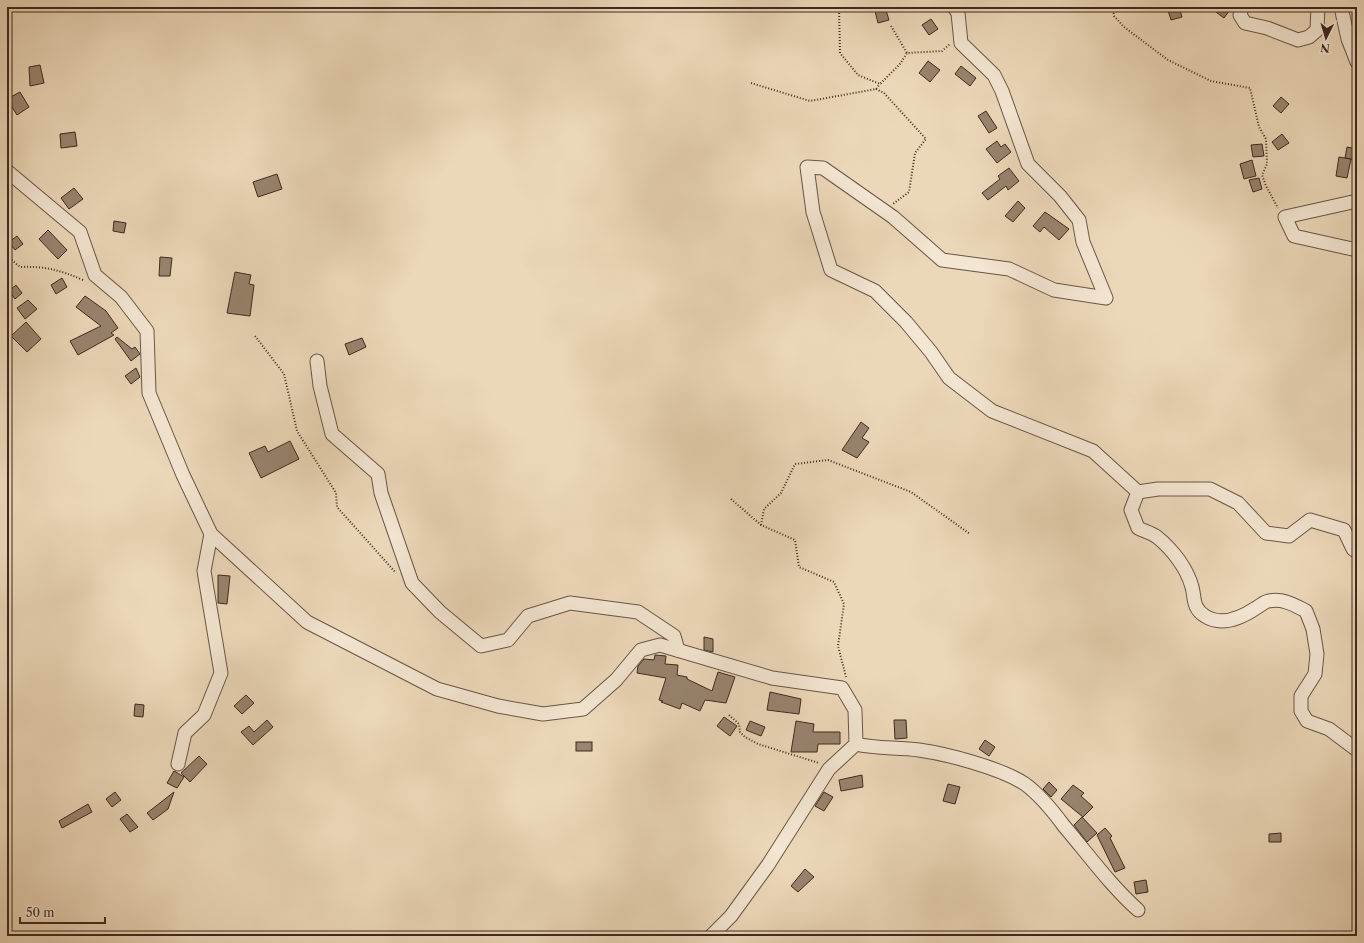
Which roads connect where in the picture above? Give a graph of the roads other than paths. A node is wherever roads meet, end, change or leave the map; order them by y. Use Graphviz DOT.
graph roads {
  1 [pos="954,7"];
  2 [pos="1242,7"];
  3 [pos="1318,7"];
  4 [pos="1341,7"];
  5 [pos="1357,62"];
  6 [pos="7,171"];
  7 [pos="1357,201"];
  8 [pos="1357,250"];
  9 [pos="317,361"];
  10 [pos="1138,492"];
  11 [pos="211,534"];
  12 [pos="1357,552"];
  13 [pos="678,650"];
  14 [pos="856,744"];
  15 [pos="1357,750"];
  16 [pos="178,764"];
  17 [pos="1138,910"];
  18 [pos="711,936"];
  1 -- 10 [label="street"];
  2 -- 3 [label="street"];
  4 -- 5 [label="street"];
  6 -- 11 [label="street"];
  7 -- 8 [label="street"];
  9 -- 13 [label="street"];
  10 -- 12 [label="street"];
  10 -- 15 [label="street"];
  11 -- 13 [label="street"];
  11 -- 16 [label="street"];
  13 -- 14 [label="street"];
  14 -- 17 [label="street"];
  14 -- 18 [label="street"];
}
